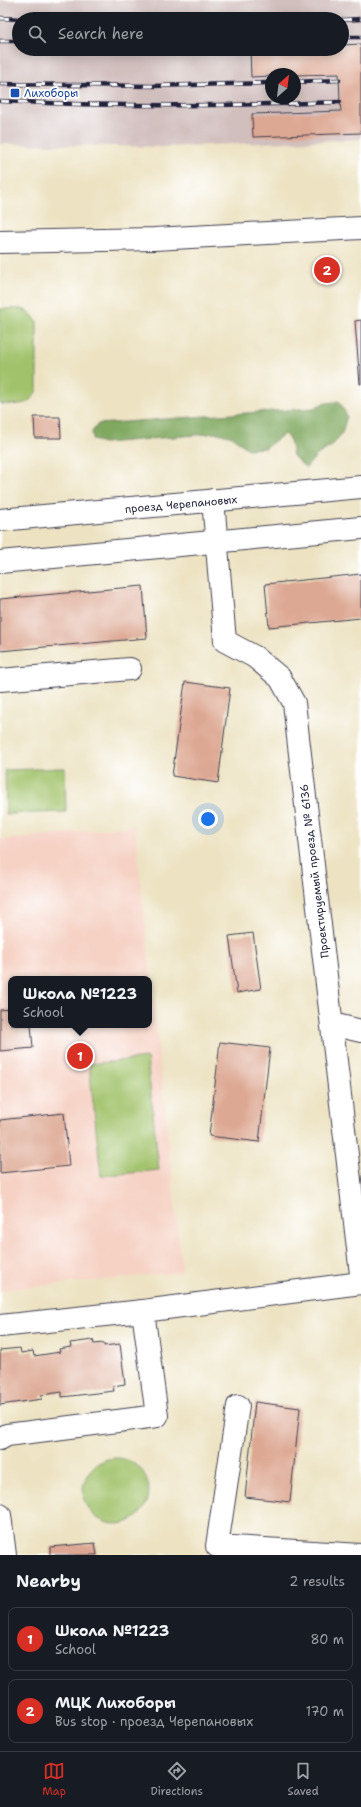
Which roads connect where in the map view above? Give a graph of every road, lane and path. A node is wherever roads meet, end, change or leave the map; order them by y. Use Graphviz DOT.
graph roads {
  1 [pos="361,228"];
  2 [pos="0,242"];
  3 [pos="361,487"];
  4 [pos="213,500"];
  5 [pos="0,520"];
  6 [pos="361,528"];
  7 [pos="217,542"];
  8 [pos="0,562"];
  9 [pos="130,669"];
  10 [pos="0,680"];
  11 [pos="332,1024"];
  12 [pos="361,1031"];
  13 [pos="356,1172"];
  14 [pos="361,1274"];
  15 [pos="361,1284"];
  16 [pos="143,1311"];
  17 [pos="0,1326"];
  18 [pos="238,1406"];
  19 [pos="0,1439"];
  20 [pos="0,1515"];
  21 [pos="5,1555"];
  22 [pos="361,1555"];
  1 -- 2 [label="street"];
  3 -- 4 [label="street, проезд Черепановых"];
  4 -- 5 [label="street, проезд Черепановых"];
  4 -- 7 [label="street, Проектируемый проезд № 6136"];
  6 -- 7 [label="street"];
  7 -- 8 [label="street"];
  7 -- 11 [label="street, Проектируемый проезд № 6136"];
  9 -- 10 [label="street"];
  11 -- 12 [label="street"];
  11 -- 13 [label="street, Проектируемый проезд № 6136"];
  13 -- 14 [label="street, Проектируемый проезд № 6136"];
  15 -- 16 [label="street"];
  16 -- 17 [label="street"];
  16 -- 19 [label="street"];
  18 -- 22 [label="street"];
  20 -- 21 [label="street"];
}
